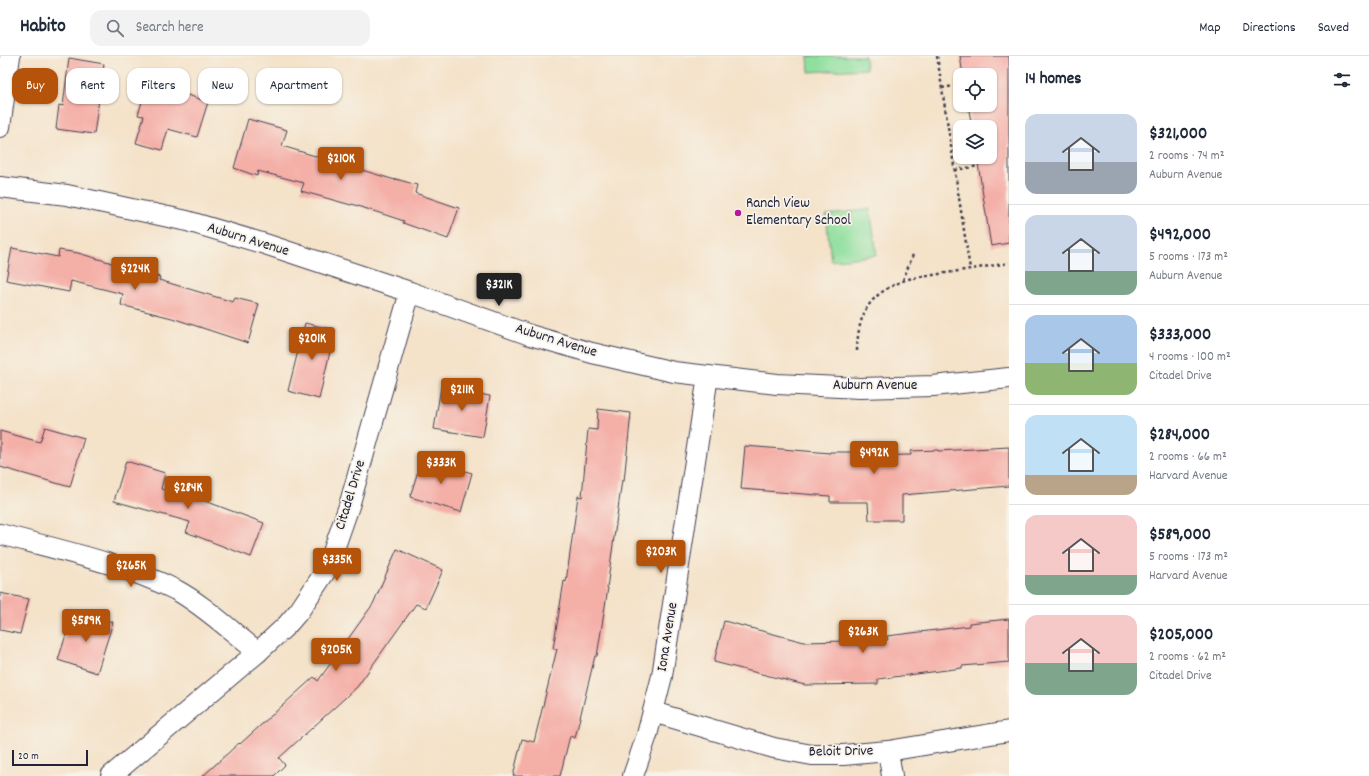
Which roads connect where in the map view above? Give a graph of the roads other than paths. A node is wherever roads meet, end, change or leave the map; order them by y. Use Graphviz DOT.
graph roads {
  1 [pos="10,56"];
  2 [pos="0,127"];
  3 [pos="0,187"];
  4 [pos="410,292"];
  5 [pos="708,376"];
  6 [pos="1009,378"];
  7 [pos="0,534"];
  8 [pos="258,652"];
  9 [pos="653,712"];
  10 [pos="1009,731"];
  11 [pos="888,751"];
  12 [pos="112,776"];
  13 [pos="633,776"];
  14 [pos="892,776"];
  1 -- 2 [label="street"];
  3 -- 4 [label="street, Auburn Avenue"];
  4 -- 5 [label="street, Auburn Avenue"];
  4 -- 8 [label="street, Citadel Drive"];
  5 -- 6 [label="street, Auburn Avenue"];
  5 -- 9 [label="street, Iona Avenue"];
  7 -- 8 [label="street"];
  8 -- 12 [label="street, Citadel Drive"];
  9 -- 11 [label="street, Beloit Drive"];
  9 -- 13 [label="street, Iona Avenue"];
  10 -- 11 [label="street, Beloit Drive"];
  11 -- 14 [label="street"];
}
